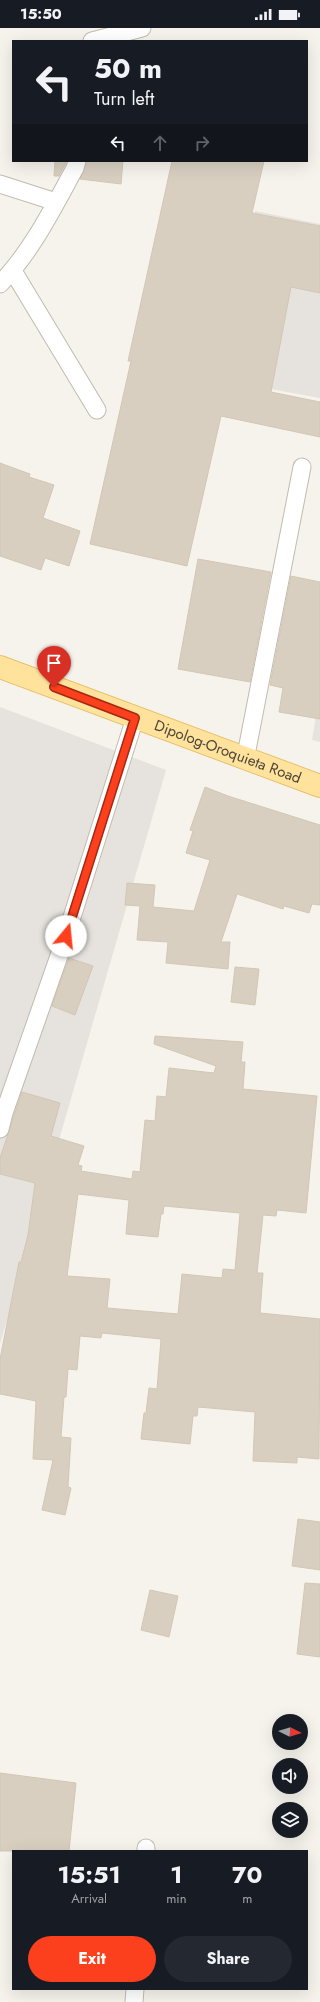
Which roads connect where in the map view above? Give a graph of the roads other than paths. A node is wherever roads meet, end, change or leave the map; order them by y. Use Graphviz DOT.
graph roads {
  1 [pos="85,28"];
  2 [pos="142,28"];
  3 [pos="89,40"];
  4 [pos="96,40"];
  5 [pos="76,162"];
  6 [pos="0,184"];
  7 [pos="56,202"];
  8 [pos="13,271"];
  9 [pos="0,284"];
  10 [pos="97,410"];
  11 [pos="302,466"];
  12 [pos="0,667"];
  13 [pos="135,718"];
  14 [pos="245,760"];
  15 [pos="320,786"];
  16 [pos="1,1118"];
  17 [pos="135,1990"];
  18 [pos="134,2002"];
  1 -- 3 [label="lane"];
  2 -- 4 [label="lane"];
  5 -- 7 [label="lane"];
  6 -- 7 [label="lane"];
  7 -- 8 [label="lane"];
  8 -- 9 [label="lane"];
  8 -- 10 [label="lane"];
  11 -- 14 [label="lane"];
  12 -- 13 [label="main road, Dipolog-Oroquieta Road"];
  13 -- 14 [label="main road, Dipolog-Oroquieta Road"];
  13 -- 16 [label="lane"];
  14 -- 15 [label="main road, Dipolog-Oroquieta Road"];
  17 -- 18 [label="lane"];
}
